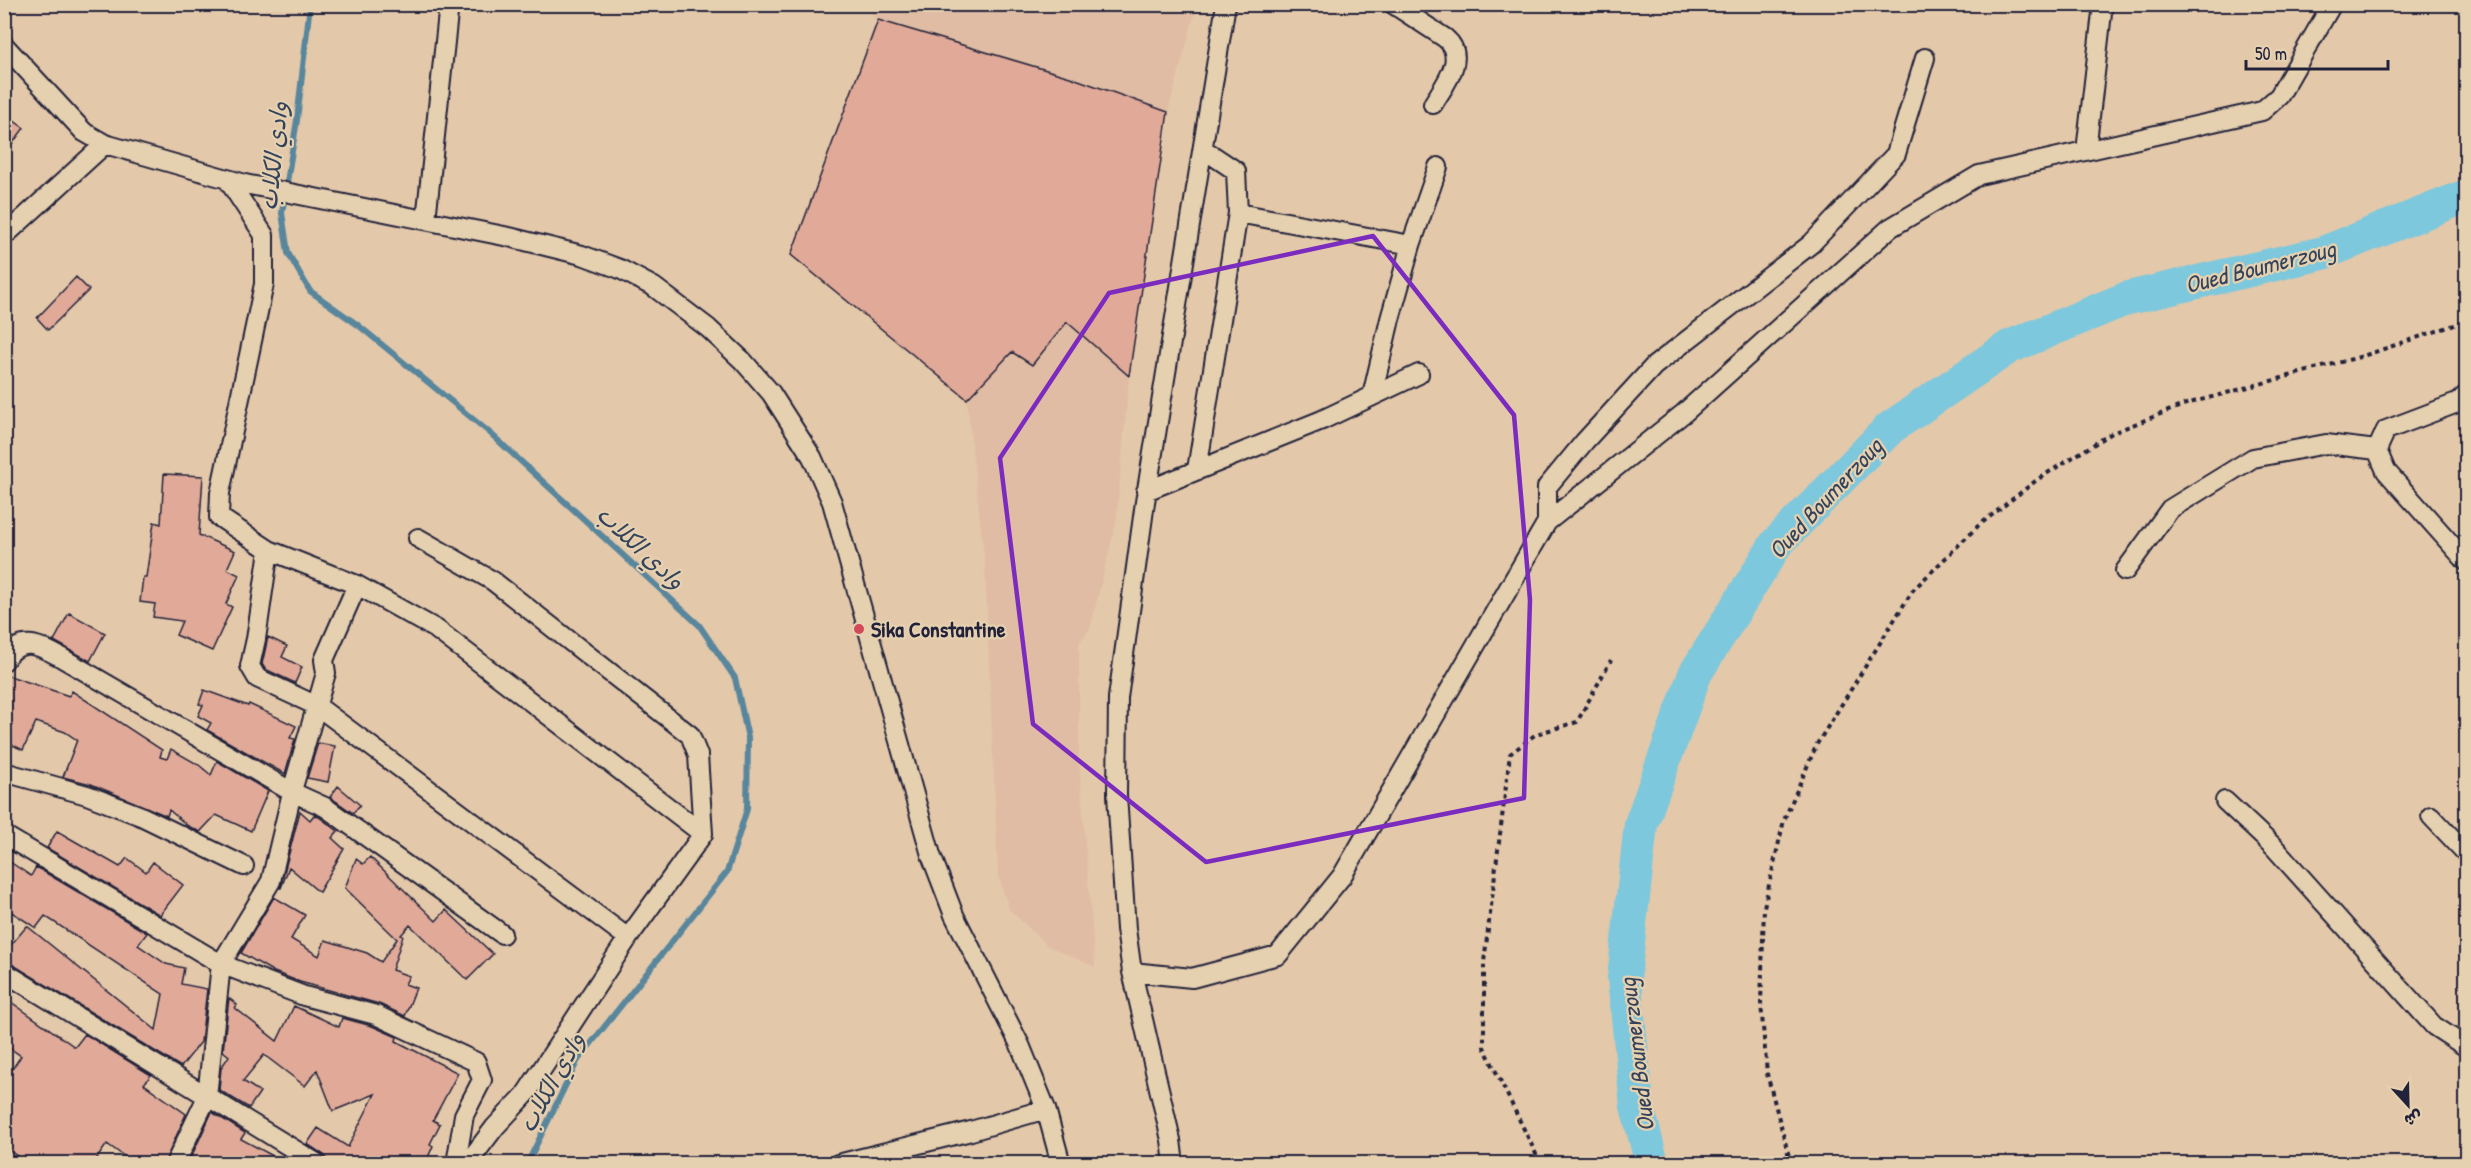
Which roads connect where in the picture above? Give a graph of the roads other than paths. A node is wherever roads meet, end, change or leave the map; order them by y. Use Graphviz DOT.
graph roads {
  1 [pos="449,4"];
  2 [pos="1226,4"];
  3 [pos="1393,4"];
  4 [pos="2103,4"];
  5 [pos="2332,4"];
  6 [pos="4,45"];
  7 [pos="1925,58"];
  8 [pos="1433,104"];
  9 [pos="105,144"];
  10 [pos="1203,149"];
  11 [pos="2086,151"];
  12 [pos="1438,167"];
  13 [pos="236,182"];
  14 [pos="1238,213"];
  15 [pos="426,220"];
  16 [pos="4,236"];
  17 [pos="1411,245"];
  18 [pos="1419,374"];
  19 [pos="2466,395"];
  20 [pos="1372,396"];
  21 [pos="2377,450"];
  22 [pos="1197,470"];
  23 [pos="1146,491"];
  24 [pos="1547,522"];
  25 [pos="418,538"];
  26 [pos="269,550"];
  27 [pos="2466,561"];
  28 [pos="2125,571"];
  29 [pos="357,585"];
  30 [pos="4,661"];
  31 [pos="317,706"];
  32 [pos="4,772"];
  33 [pos="292,792"];
  34 [pos="2225,801"];
  35 [pos="2431,816"];
  36 [pos="703,834"];
  37 [pos="4,835"];
  38 [pos="2466,853"];
  39 [pos="244,866"];
  40 [pos="502,934"];
  41 [pos="628,938"];
  42 [pos="221,964"];
  43 [pos="4,972"];
  44 [pos="1132,972"];
  45 [pos="2466,1047"];
  46 [pos="207,1097"];
  47 [pos="1046,1109"];
  48 [pos="175,1164"];
  49 [pos="318,1164"];
  50 [pos="456,1164"];
  51 [pos="467,1164"];
  52 [pos="838,1164"];
  53 [pos="1061,1164"];
  54 [pos="1174,1164"];
  1 -- 15 [label="street"];
  2 -- 10 [label="street"];
  3 -- 8 [label="street"];
  4 -- 11 [label="street"];
  5 -- 11 [label="street"];
  6 -- 9 [label="street"];
  7 -- 24 [label="street"];
  9 -- 13 [label="street"];
  9 -- 16 [label="street"];
  10 -- 14 [label="street"];
  10 -- 23 [label="street"];
  11 -- 24 [label="street"];
  12 -- 17 [label="street"];
  13 -- 15 [label="street"];
  13 -- 26 [label="street"];
  14 -- 17 [label="street"];
  14 -- 22 [label="street"];
  15 -- 47 [label="street"];
  17 -- 20 [label="street"];
  18 -- 20 [label="street"];
  19 -- 21 [label="street"];
  20 -- 22 [label="street"];
  21 -- 27 [label="street"];
  21 -- 28 [label="street"];
  22 -- 23 [label="street"];
  23 -- 44 [label="street"];
  24 -- 44 [label="street"];
  25 -- 36 [label="street"];
  26 -- 29 [label="street"];
  26 -- 31 [label="street"];
  29 -- 31 [label="street"];
  29 -- 36 [label="street"];
  30 -- 33 [label="street"];
  31 -- 33 [label="street"];
  31 -- 41 [label="street"];
  32 -- 39 [label="street"];
  33 -- 40 [label="street"];
  33 -- 42 [label="street"];
  34 -- 45 [label="street"];
  35 -- 38 [label="street"];
  36 -- 41 [label="street"];
  37 -- 42 [label="street"];
  41 -- 51 [label="street"];
  42 -- 46 [label="street"];
  42 -- 50 [label="street"];
  43 -- 46 [label="street"];
  44 -- 54 [label="street"];
  46 -- 48 [label="street"];
  46 -- 49 [label="street"];
  47 -- 52 [label="street"];
  47 -- 53 [label="street"];
}
